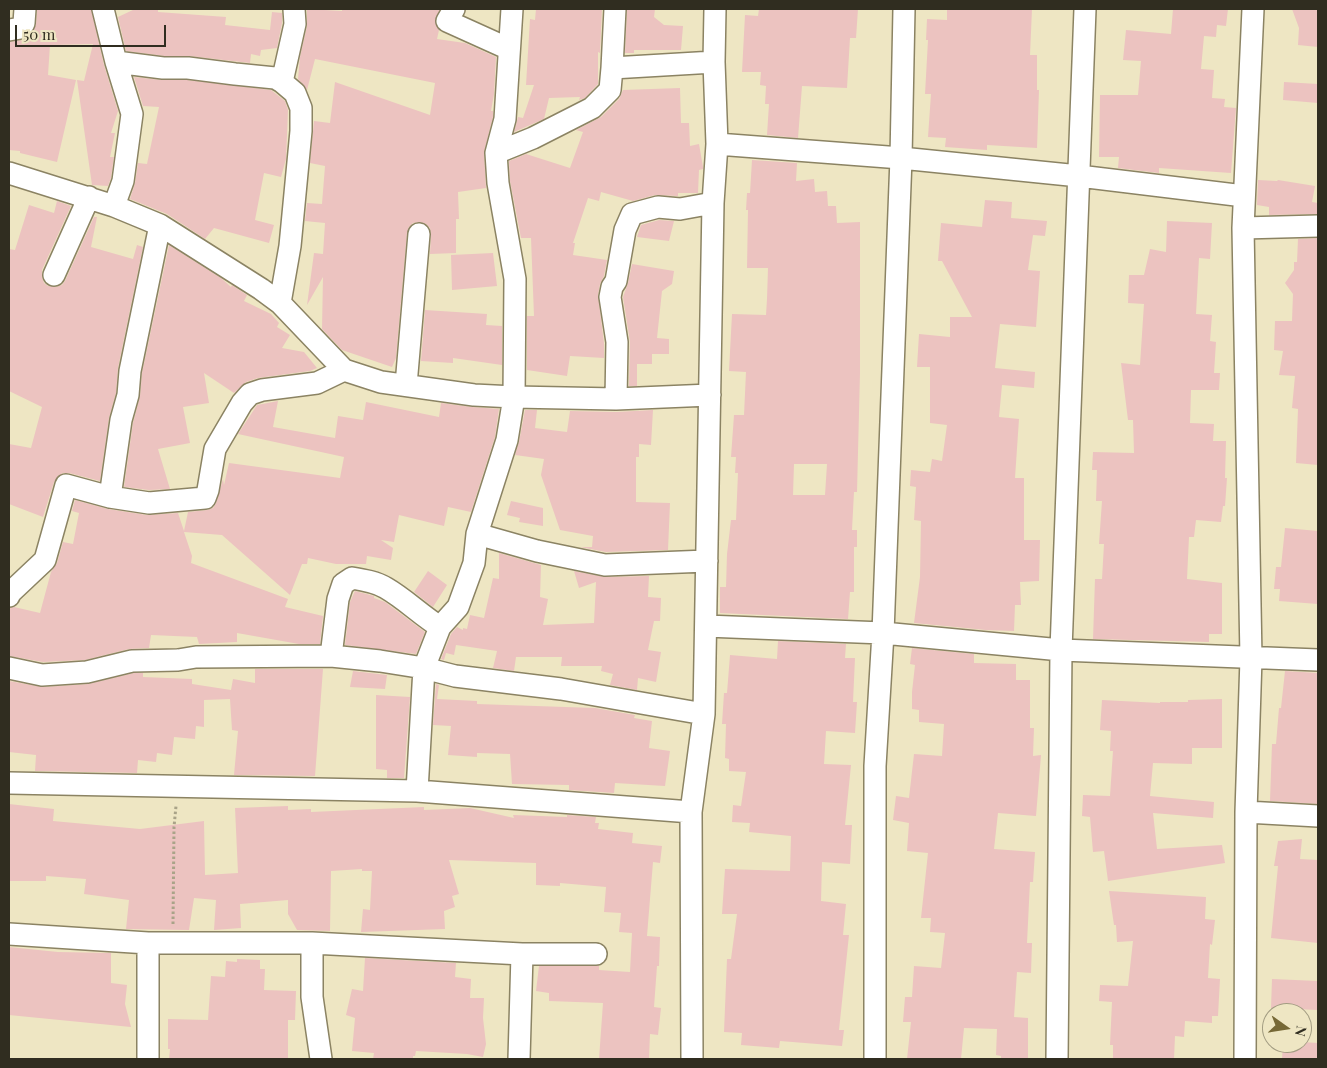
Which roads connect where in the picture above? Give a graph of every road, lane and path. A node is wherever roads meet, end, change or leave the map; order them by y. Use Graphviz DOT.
graph roads {
  1 [pos="25,9"];
  2 [pos="103,9"];
  3 [pos="294,9"];
  4 [pos="454,9"];
  5 [pos="512,9"];
  6 [pos="615,9"];
  7 [pos="715,9"];
  8 [pos="904,9"];
  9 [pos="1085,9"];
  10 [pos="1253,9"];
  11 [pos="9,30"];
  12 [pos="509,49"];
  13 [pos="116,62"];
  14 [pos="714,62"];
  15 [pos="612,68"];
  16 [pos="282,82"];
  17 [pos="718,144"];
  18 [pos="496,153"];
  19 [pos="901,158"];
  20 [pos="9,173"];
  21 [pos="1079,176"];
  22 [pos="1244,196"];
  23 [pos="89,197"];
  24 [pos="713,203"];
  25 [pos="114,206"];
  26 [pos="160,225"];
  27 [pos="1318,226"];
  28 [pos="1243,228"];
  29 [pos="419,234"];
  30 [pos="54,276"];
  31 [pos="280,303"];
  32 [pos="344,370"];
  33 [pos="406,385"];
  34 [pos="710,395"];
  35 [pos="514,397"];
  36 [pos="616,399"];
  37 [pos="110,497"];
  38 [pos="478,534"];
  39 [pos="707,560"];
  40 [pos="9,596"];
  41 [pos="706,626"];
  42 [pos="440,627"];
  43 [pos="883,632"];
  44 [pos="1061,650"];
  45 [pos="331,656"];
  46 [pos="1252,658"];
  47 [pos="1318,660"];
  48 [pos="9,668"];
  49 [pos="424,668"];
  50 [pos="704,714"];
  51 [pos="9,783"];
  52 [pos="179,788"];
  53 [pos="417,791"];
  54 [pos="690,812"];
  55 [pos="1246,812"];
  56 [pos="1318,816"];
  57 [pos="9,934"];
  58 [pos="174,942"];
  59 [pos="148,943"];
  60 [pos="312,943"];
  61 [pos="522,954"];
  62 [pos="596,954"];
  63 [pos="148,1059"];
  64 [pos="321,1059"];
  65 [pos="518,1059"];
  66 [pos="692,1059"];
  67 [pos="875,1059"];
  68 [pos="1057,1059"];
  69 [pos="1245,1059"];
  1 -- 11 [label="street"];
  2 -- 13 [label="street"];
  3 -- 16 [label="street"];
  4 -- 12 [label="street"];
  5 -- 12 [label="street"];
  6 -- 15 [label="street"];
  7 -- 14 [label="street"];
  8 -- 19 [label="street"];
  9 -- 21 [label="street"];
  10 -- 22 [label="street"];
  12 -- 18 [label="street"];
  13 -- 16 [label="street"];
  13 -- 25 [label="street"];
  14 -- 15 [label="street"];
  14 -- 17 [label="street"];
  15 -- 18 [label="street"];
  16 -- 31 [label="street"];
  17 -- 19 [label="street"];
  17 -- 24 [label="street"];
  18 -- 35 [label="street"];
  19 -- 21 [label="street"];
  19 -- 43 [label="street"];
  20 -- 23 [label="street"];
  21 -- 22 [label="street"];
  21 -- 44 [label="street"];
  22 -- 28 [label="street"];
  23 -- 25 [label="street"];
  23 -- 30 [label="street"];
  24 -- 34 [label="street"];
  24 -- 36 [label="street"];
  25 -- 26 [label="street"];
  26 -- 31 [label="street"];
  26 -- 37 [label="street"];
  27 -- 28 [label="street"];
  28 -- 46 [label="street"];
  29 -- 33 [label="street"];
  31 -- 32 [label="street"];
  32 -- 33 [label="street"];
  32 -- 37 [label="street"];
  33 -- 35 [label="street"];
  34 -- 36 [label="street"];
  34 -- 39 [label="street"];
  35 -- 36 [label="street"];
  35 -- 38 [label="street"];
  37 -- 40 [label="street"];
  38 -- 39 [label="street"];
  38 -- 42 [label="street"];
  39 -- 41 [label="street"];
  41 -- 43 [label="street"];
  41 -- 50 [label="street"];
  42 -- 45 [label="street"];
  42 -- 49 [label="street"];
  43 -- 44 [label="street"];
  43 -- 67 [label="street"];
  44 -- 46 [label="street"];
  44 -- 68 [label="street"];
  45 -- 48 [label="street"];
  45 -- 49 [label="street"];
  46 -- 47 [label="street"];
  46 -- 55 [label="street"];
  49 -- 50 [label="street"];
  49 -- 53 [label="street"];
  50 -- 54 [label="street"];
  51 -- 52 [label="street"];
  52 -- 53 [label="street"];
  52 -- 58 [label="path"];
  53 -- 54 [label="street"];
  54 -- 66 [label="street"];
  55 -- 56 [label="street"];
  55 -- 69 [label="street"];
  57 -- 59 [label="street"];
  58 -- 59 [label="street"];
  58 -- 60 [label="street"];
  59 -- 63 [label="street"];
  60 -- 61 [label="street"];
  60 -- 64 [label="street"];
  61 -- 62 [label="street"];
  61 -- 65 [label="street"];
}
